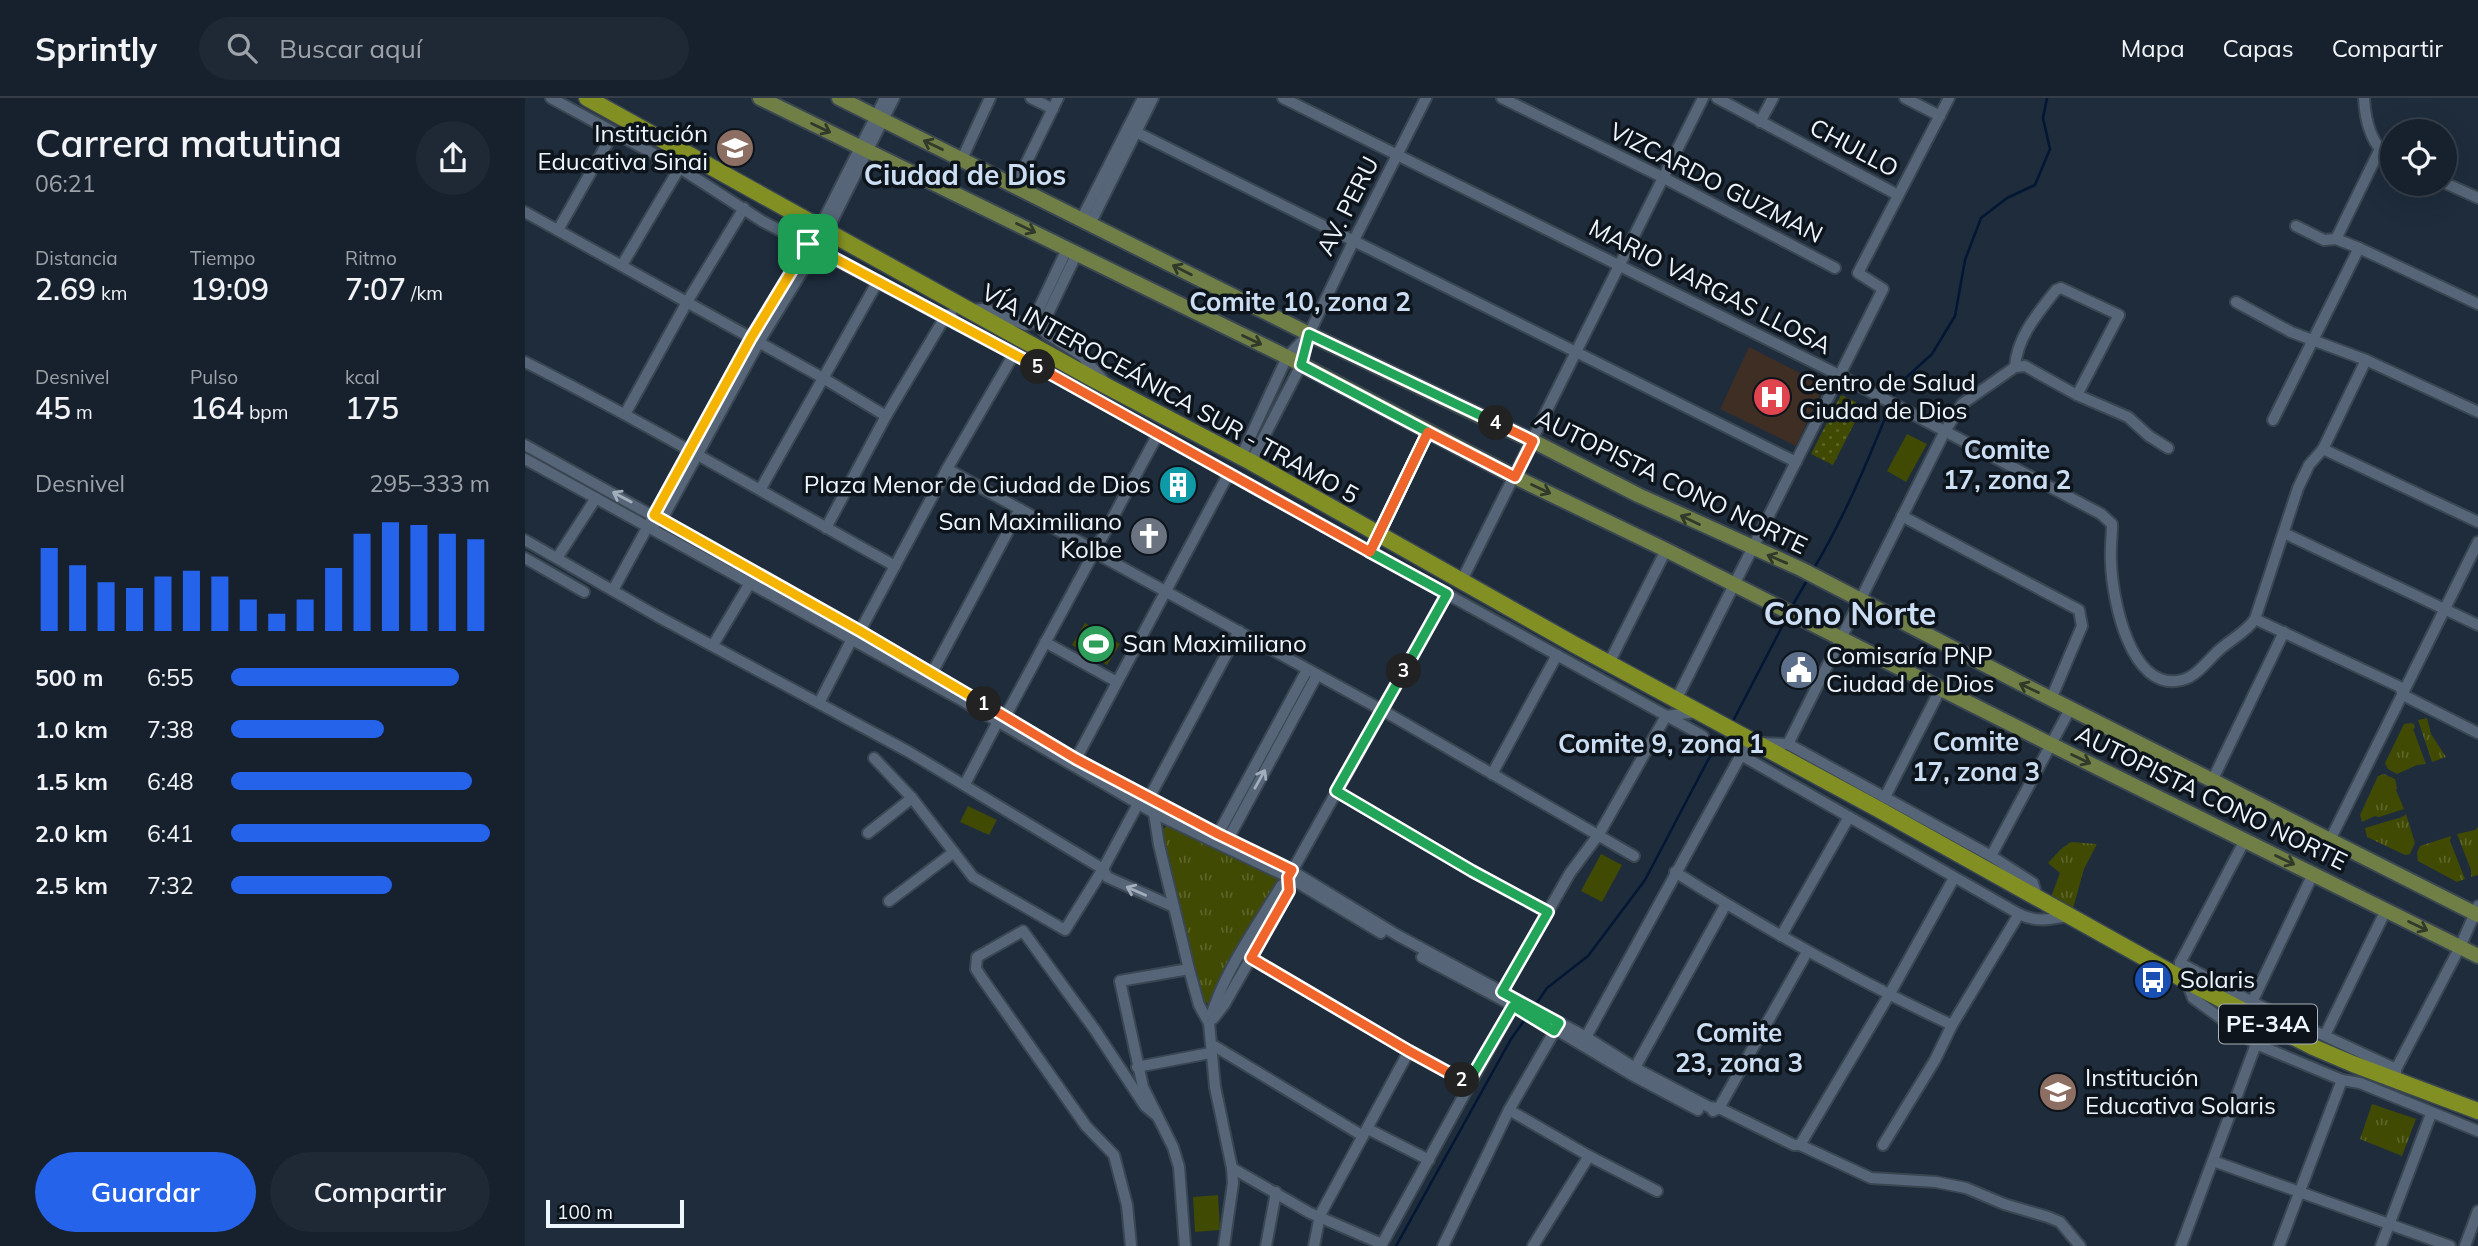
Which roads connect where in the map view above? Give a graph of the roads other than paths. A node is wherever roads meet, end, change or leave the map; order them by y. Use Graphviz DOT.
graph roads {
  1 [pos="551,98"];
  2 [pos="587,98"];
  3 [pos="760,98"];
  4 [pos="839,98"];
  5 [pos="885,98"];
  6 [pos="894,98"];
  7 [pos="990,98"];
  8 [pos="1031,98"];
  9 [pos="1058,98"];
  10 [pos="1143,98"];
  11 [pos="1153,98"];
  12 [pos="1283,98"];
  13 [pos="1426,98"];
  14 [pos="1502,98"];
  15 [pos="1703,98"];
  16 [pos="1717,98"];
  17 [pos="1773,98"];
  18 [pos="1905,98"];
  19 [pos="1949,98"];
  20 [pos="2364,98"];
  21 [pos="1052,109"];
  22 [pos="1940,116"];
  23 [pos="879,118"];
  24 [pos="1760,122"];
  25 [pos="1132,130"];
  26 [pos="613,133"];
  27 [pos="2380,149"];
  28 [pos="865,150"];
  29 [pos="689,153"];
  30 [pos="1398,155"];
  31 [pos="962,159"];
  32 [pos="680,168"];
  33 [pos="1664,178"];
  34 [pos="1015,186"];
  35 [pos="2457,188"];
  36 [pos="1898,195"];
  37 [pos="2478,198"];
  38 [pos="744,208"];
  39 [pos="525,212"];
  40 [pos="1085,222"];
  41 [pos="2296,226"];
  42 [pos="823,229"];
  43 [pos="558,230"];
  44 [pos="2336,239"];
  45 [pos="1354,240"];
  46 [pos="812,246"];
  47 [pos="2359,248"];
  48 [pos="1072,251"];
  49 [pos="622,265"];
  50 [pos="1620,266"];
  51 [pos="1835,268"];
  52 [pos="878,281"];
  53 [pos="687,302"];
  54 [pos="2237,302"];
  55 [pos="2478,304"];
  56 [pos="969,309"];
  57 [pos="945,317"];
  58 [pos="1309,334"];
  59 [pos="755,340"];
  60 [pos="2314,341"];
  61 [pos="1577,352"];
  62 [pos="1014,354"];
  63 [pos="1287,357"];
  64 [pos="2365,360"];
  65 [pos="1301,365"];
  66 [pos="527,366"];
  67 [pos="2015,367"];
  68 [pos="1839,375"];
  69 [pos="823,378"];
  70 [pos="1111,388"];
  71 [pos="2077,394"];
  72 [pos="2478,412"];
  73 [pos="625,414"];
  74 [pos="886,416"];
  75 [pos="2273,420"];
  76 [pos="1945,431"];
  77 [pos="1428,432"];
  78 [pos="1158,434"];
  79 [pos="1533,441"];
  80 [pos="525,445"];
  81 [pos="2168,448"];
  82 [pos="2323,449"];
  83 [pos="693,454"];
  84 [pos="525,459"];
  85 [pos="1246,460"];
  86 [pos="1795,463"];
  87 [pos="947,469"];
  88 [pos="1229,473"];
  89 [pos="1515,477"];
  90 [pos="760,490"];
  91 [pos="596,498"];
  92 [pos="1020,509"];
  93 [pos="1902,516"];
  94 [pos="658,517"];
  95 [pos="2478,522"];
  96 [pos="650,527"];
  97 [pos="826,528"];
  98 [pos="2284,533"];
  99 [pos="1379,535"];
  100 [pos="525,541"];
  101 [pos="2478,542"];
  102 [pos="1752,549"];
  103 [pos="1094,550"];
  104 [pos="1666,550"];
  105 [pos="1370,552"];
  106 [pos="525,558"];
  107 [pos="557,558"];
  108 [pos="895,566"];
  109 [pos="1462,580"];
  110 [pos="750,583"];
  111 [pos="1735,585"];
  112 [pos="613,590"];
  113 [pos="584,592"];
  114 [pos="1166,592"];
  115 [pos="1447,594"];
  116 [pos="1860,600"];
  117 [pos="2445,607"];
  118 [pos="2255,619"];
  119 [pos="2478,625"];
  120 [pos="1239,631"];
  121 [pos="2284,632"];
  122 [pos="856,635"];
  123 [pos="1842,638"];
  124 [pos="1045,642"];
  125 [pos="713,645"];
  126 [pos="1557,655"];
  127 [pos="1609,663"];
  128 [pos="1312,672"];
  129 [pos="932,673"];
  130 [pos="1117,682"];
  131 [pos="1941,688"];
  132 [pos="2403,695"];
  133 [pos="1676,699"];
  134 [pos="2051,699"];
  135 [pos="819,702"];
  136 [pos="2070,709"];
  137 [pos="1382,710"];
  138 [pos="1699,712"];
  139 [pos="1666,716"];
  140 [pos="1001,720"];
  141 [pos="2478,733"];
  142 [pos="1703,736"];
  143 [pos="1747,738"];
  144 [pos="1788,744"];
  145 [pos="2050,744"];
  146 [pos="1741,755"];
  147 [pos="874,758"];
  148 [pos="1076,759"];
  149 [pos="1492,774"];
  150 [pos="2212,781"];
  151 [pos="965,785"];
  152 [pos="1336,791"];
  153 [pos="1885,797"];
  154 [pos="912,798"];
  155 [pos="1149,798"];
  156 [pos="1138,804"];
  157 [pos="1154,813"];
  158 [pos="1849,817"];
  159 [pos="868,833"];
  160 [pos="1599,834"];
  161 [pos="1223,837"];
  162 [pos="2245,840"];
  163 [pos="2330,840"];
  164 [pos="954,852"];
  165 [pos="1634,856"];
  166 [pos="1991,856"];
  167 [pos="1103,869"];
  168 [pos="1675,872"];
  169 [pos="1290,874"];
  170 [pos="2313,874"];
  171 [pos="1954,878"];
  172 [pos="2037,897"];
  173 [pos="889,901"];
  174 [pos="1726,904"];
  175 [pos="1174,907"];
  176 [pos="2386,910"];
  177 [pos="1548,912"];
  178 [pos="2477,912"];
  179 [pos="2019,914"];
  180 [pos="2069,916"];
  181 [pos="1781,936"];
  182 [pos="2460,947"];
  183 [pos="1807,951"];
  184 [pos="1247,955"];
  185 [pos="2478,956"];
  186 [pos="2180,964"];
  187 [pos="1189,969"];
  188 [pos="2188,982"];
  189 [pos="1502,992"];
  190 [pos="1889,995"];
  191 [pos="2252,1002"];
  192 [pos="1513,1006"];
  193 [pos="1209,1023"];
  194 [pos="1951,1025"];
  195 [pos="1557,1027"];
  196 [pos="2325,1035"];
  197 [pos="1586,1037"];
  198 [pos="2256,1044"];
  199 [pos="1409,1051"];
  200 [pos="1210,1053"];
  201 [pos="1137,1067"];
  202 [pos="1633,1072"];
  203 [pos="2396,1075"];
  204 [pos="2342,1080"];
  205 [pos="1468,1083"];
  206 [pos="2476,1105"];
  207 [pos="1719,1108"];
  208 [pos="1509,1110"];
  209 [pos="2431,1114"];
  210 [pos="1157,1116"];
  211 [pos="2478,1131"];
  212 [pos="1366,1133"];
  213 [pos="1800,1145"];
  214 [pos="1883,1145"];
  215 [pos="1589,1156"];
  216 [pos="1429,1160"];
  217 [pos="2213,1161"];
  218 [pos="1232,1168"];
  219 [pos="1657,1191"];
  220 [pos="1276,1192"];
  221 [pos="2299,1192"];
  222 [pos="2478,1211"];
  223 [pos="1320,1215"];
  224 [pos="2389,1225"];
  225 [pos="1131,1246"];
  226 [pos="1185,1246"];
  227 [pos="1224,1246"];
  228 [pos="1265,1246"];
  229 [pos="1314,1246"];
  230 [pos="1443,1246"];
  231 [pos="1533,1246"];
  232 [pos="2080,1246"];
  233 [pos="2181,1246"];
  234 [pos="2279,1246"];
  235 [pos="2381,1246"];
  236 [pos="2450,1246"];
  237 [pos="2465,1246"];
  1 -- 26 [label="street"];
  2 -- 29 [label="highway, VÍA INTEROCEÁNICA SUR - TRAMO 5 / PE-34A"];
  3 -- 28 [label="main road, AUTOPISTA CONO NORTE, one-way"];
  4 -- 23 [label="main road, AUTOPISTA CONO NORTE"];
  5 -- 23 [label="street"];
  6 -- 23 [label="street"];
  7 -- 31 [label="street"];
  8 -- 21 [label="street"];
  9 -- 21 [label="street"];
  10 -- 25 [label="street"];
  11 -- 25 [label="street"];
  12 -- 30 [label="street, MARIO VARGAS LLOSA"];
  13 -- 30 [label="street, AV. PERU"];
  14 -- 33 [label="street, VIZCARDO GUZMAN"];
  15 -- 33 [label="street"];
  16 -- 24 [label="street, CHULLO"];
  17 -- 24 [label="street"];
  18 -- 22 [label="street"];
  19 -- 22 [label="street"];
  20 -- 27 [label="street"];
  21 -- 34 [label="street"];
  22 -- 36 [label="street"];
  23 -- 28 [label="street"];
  31 -- 23 [label="main road, AUTOPISTA CONO NORTE, one-way"];
  24 -- 36 [label="street, CHULLO"];
  25 -- 40 [label="street"];
  25 -- 45 [label="street"];
  26 -- 32 [label="street"];
  26 -- 43 [label="street"];
  27 -- 44 [label="street"];
  28 -- 42 [label="street"];
  28 -- 48 [label="main road, AUTOPISTA CONO NORTE, one-way"];
  29 -- 32 [label="street"];
  29 -- 42 [label="highway, VÍA INTEROCEÁNICA SUR - TRAMO 5 / PE-34A"];
  30 -- 45 [label="street, AV. PERU"];
  30 -- 50 [label="street, MARIO VARGAS LLOSA"];
  31 -- 34 [label="main road, AUTOPISTA CONO NORTE"];
  32 -- 38 [label="street"];
  32 -- 49 [label="street"];
  33 -- 50 [label="street"];
  33 -- 51 [label="street, VIZCARDO GUZMAN"];
  34 -- 40 [label="main road, AUTOPISTA CONO NORTE"];
  35 -- 37 [label="street"];
  36 -- 68 [label="street"];
  38 -- 46 [label="street"];
  38 -- 53 [label="street"];
  39 -- 43 [label="street"];
  58 -- 40 [label="main road, AUTOPISTA CONO NORTE, one-way"];
  41 -- 44 [label="street"];
  42 -- 46 [label="street"];
  42 -- 56 [label="highway, VÍA INTEROCEÁNICA SUR - TRAMO 5 / PE-34A"];
  43 -- 49 [label="street"];
  44 -- 47 [label="street"];
  45 -- 58 [label="street, AV. PERU"];
  45 -- 61 [label="street"];
  46 -- 52 [label="street"];
  46 -- 59 [label="street"];
  47 -- 55 [label="street"];
  47 -- 60 [label="street"];
  48 -- 56 [label="street"];
  48 -- 63 [label="main road, AUTOPISTA CONO NORTE, one-way"];
  48 -- 70 [label="street"];
  49 -- 53 [label="street"];
  50 -- 61 [label="street"];
  50 -- 68 [label="street, MARIO VARGAS LLOSA"];
  52 -- 57 [label="street"];
  52 -- 69 [label="street"];
  53 -- 59 [label="street"];
  53 -- 73 [label="street"];
  54 -- 60 [label="street"];
  56 -- 57 [label="street"];
  56 -- 70 [label="highway, VÍA INTEROCEÁNICA SUR - TRAMO 5 / PE-34A"];
  57 -- 62 [label="street"];
  57 -- 74 [label="street"];
  58 -- 63 [label="street"];
  58 -- 65 [label="street"];
  58 -- 79 [label="main road, AUTOPISTA CONO NORTE"];
  59 -- 69 [label="street"];
  59 -- 83 [label="street"];
  60 -- 64 [label="street"];
  60 -- 75 [label="street"];
  61 -- 79 [label="street"];
  61 -- 86 [label="street"];
  62 -- 78 [label="street"];
  62 -- 87 [label="street"];
  63 -- 65 [label="main road, AUTOPISTA CONO NORTE"];
  63 -- 85 [label="street"];
  64 -- 72 [label="street"];
  64 -- 82 [label="street"];
  65 -- 77 [label="main road, AUTOPISTA CONO NORTE"];
  65 -- 85 [label="street"];
  66 -- 73 [label="street"];
  67 -- 71 [label="street"];
  67 -- 71 [label="street"];
  67 -- 76 [label="street"];
  68 -- 76 [label="street, MARIO VARGAS LLOSA"];
  68 -- 86 [label="street"];
  69 -- 74 [label="street"];
  69 -- 90 [label="street"];
  70 -- 85 [label="highway, VÍA INTEROCEÁNICA SUR - TRAMO 5 / PE-34A"];
  71 -- 81 [label="street"];
  73 -- 83 [label="street"];
  74 -- 97 [label="street"];
  76 -- 93 [label="street"];
  76 -- 118 [label="street, MARIO VARGAS LLOSA"];
  77 -- 89 [label="main road, AUTOPISTA CONO NORTE"];
  77 -- 99 [label="street"];
  78 -- 88 [label="street"];
  78 -- 103 [label="street"];
  79 -- 89 [label="street"];
  102 -- 79 [label="main road, AUTOPISTA CONO NORTE, one-way"];
  94 -- 80 [label="street, one-way"];
  82 -- 95 [label="street"];
  82 -- 98 [label="street"];
  83 -- 90 [label="street"];
  83 -- 94 [label="street"];
  84 -- 91 [label="street"];
  85 -- 99 [label="highway, VÍA INTEROCEÁNICA SUR - TRAMO 5 / PE-34A"];
  86 -- 102 [label="street"];
  87 -- 92 [label="street"];
  87 -- 108 [label="street"];
  88 -- 105 [label="street"];
  88 -- 114 [label="street"];
  89 -- 104 [label="main road, AUTOPISTA CONO NORTE, one-way"];
  89 -- 109 [label="street"];
  90 -- 97 [label="street"];
  91 -- 96 [label="street"];
  91 -- 107 [label="street"];
  92 -- 103 [label="street"];
  92 -- 129 [label="street"];
  93 -- 116 [label="street"];
  93 -- 134 [label="street"];
  94 -- 96 [label="street"];
  94 -- 122 [label="street"];
  96 -- 110 [label="street"];
  96 -- 112 [label="street"];
  97 -- 108 [label="street"];
  98 -- 117 [label="street"];
  98 -- 118 [label="street"];
  99 -- 105 [label="street"];
  99 -- 109 [label="highway, VÍA INTEROCEÁNICA SUR - TRAMO 5 / PE-34A"];
  100 -- 107 [label="street"];
  101 -- 117 [label="street"];
  102 -- 111 [label="street"];
  116 -- 102 [label="main road, AUTOPISTA CONO NORTE, one-way"];
  103 -- 114 [label="street"];
  103 -- 124 [label="street"];
  104 -- 111 [label="main road, AUTOPISTA CONO NORTE"];
  104 -- 127 [label="street"];
  105 -- 115 [label="street"];
  106 -- 113 [label="street"];
  107 -- 112 [label="street"];
  108 -- 122 [label="street"];
  109 -- 127 [label="highway, VÍA INTEROCEÁNICA SUR - TRAMO 5 / PE-34A"];
  110 -- 122 [label="street"];
  110 -- 125 [label="street"];
  111 -- 123 [label="main road, AUTOPISTA CONO NORTE"];
  111 -- 133 [label="street"];
  112 -- 125 [label="street"];
  114 -- 120 [label="street"];
  114 -- 130 [label="street"];
  115 -- 126 [label="street"];
  115 -- 137 [label="street"];
  116 -- 123 [label="street"];
  134 -- 116 [label="main road, AUTOPISTA CONO NORTE, one-way"];
  117 -- 119 [label="street"];
  117 -- 132 [label="street"];
  118 -- 121 [label="street"];
  120 -- 128 [label="street"];
  120 -- 155 [label="street"];
  121 -- 132 [label="street"];
  121 -- 150 [label="street"];
  122 -- 129 [label="street"];
  122 -- 135 [label="street"];
  122 -- 140 [label="street"];
  123 -- 131 [label="main road, AUTOPISTA CONO NORTE"];
  123 -- 144 [label="street"];
  124 -- 130 [label="street"];
  124 -- 140 [label="street"];
  125 -- 135 [label="street"];
  126 -- 139 [label="street"];
  126 -- 149 [label="street"];
  127 -- 133 [label="highway, VÍA INTEROCEÁNICA SUR - TRAMO 5 / PE-34A"];
  128 -- 137 [label="street"];
  128 -- 161 [label="street"];
  129 -- 140 [label="street"];
  130 -- 148 [label="street"];
  131 -- 145 [label="main road, AUTOPISTA CONO NORTE"];
  131 -- 153 [label="street"];
  132 -- 141 [label="street"];
  132 -- 163 [label="street"];
  133 -- 138 [label="highway, VÍA INTEROCEÁNICA SUR - TRAMO 5 / PE-34A"];
  134 -- 136 [label="main road, AUTOPISTA CONO NORTE"];
  135 -- 151 [label="street"];
  136 -- 145 [label="street"];
  136 -- 150 [label="main road, AUTOPISTA CONO NORTE"];
  137 -- 149 [label="street"];
  137 -- 152 [label="street"];
  138 -- 139 [label="street"];
  138 -- 143 [label="highway, VÍA INTEROCEÁNICA SUR - TRAMO 5 / PE-34A"];
  139 -- 142 [label="street"];
  139 -- 160 [label="street"];
  140 -- 148 [label="street"];
  140 -- 151 [label="street"];
  140 -- 156 [label="street"];
  143 -- 144 [label="street"];
  143 -- 146 [label="street"];
  143 -- 172 [label="highway, VÍA INTEROCEÁNICA SUR - TRAMO 5 / PE-34A"];
  144 -- 153 [label="street"];
  145 -- 162 [label="main road, AUTOPISTA CONO NORTE, one-way"];
  145 -- 166 [label="street"];
  146 -- 158 [label="street"];
  146 -- 168 [label="street"];
  147 -- 154 [label="street"];
  148 -- 155 [label="street"];
  149 -- 160 [label="street"];
  150 -- 163 [label="main road, AUTOPISTA CONO NORTE"];
  151 -- 167 [label="street"];
  152 -- 169 [label="street"];
  152 -- 177 [label="street"];
  153 -- 166 [label="street"];
  154 -- 159 [label="street"];
  154 -- 164 [label="street"];
  155 -- 161 [label="street"];
  156 -- 157 [label="street"];
  156 -- 167 [label="street"];
  157 -- 169 [label="street"];
  157 -- 175 [label="street"];
  158 -- 171 [label="street"];
  158 -- 181 [label="street"];
  160 -- 165 [label="street"];
  160 -- 177 [label="street"];
  161 -- 169 [label="street"];
  162 -- 170 [label="main road, AUTOPISTA CONO NORTE, one-way"];
  162 -- 186 [label="street"];
  163 -- 178 [label="main road, AUTOPISTA CONO NORTE"];
  164 -- 167 [label="street"];
  164 -- 173 [label="street"];
  166 -- 172 [label="street"];
  175 -- 167 [label="street, one-way"];
  168 -- 174 [label="street"];
  168 -- 197 [label="street"];
  169 -- 184 [label="street"];
  169 -- 189 [label="street"];
  169 -- 192 [label="street"];
  170 -- 176 [label="main road, AUTOPISTA CONO NORTE"];
  170 -- 191 [label="street"];
  171 -- 179 [label="street"];
  171 -- 190 [label="street"];
  172 -- 180 [label="highway, VÍA INTEROCEÁNICA SUR - TRAMO 5 / PE-34A"];
  174 -- 181 [label="street"];
  174 -- 202 [label="street"];
  175 -- 187 [label="street"];
  176 -- 182 [label="main road, AUTOPISTA CONO NORTE, one-way"];
  176 -- 196 [label="street"];
  177 -- 189 [label="street"];
  178 -- 182 [label="street"];
  179 -- 180 [label="street"];
  179 -- 194 [label="street"];
  180 -- 188 [label="highway, VÍA INTEROCEÁNICA SUR - TRAMO 5 / PE-34A"];
  181 -- 183 [label="street"];
  182 -- 185 [label="main road, AUTOPISTA CONO NORTE"];
  182 -- 203 [label="street"];
  183 -- 190 [label="street"];
  183 -- 207 [label="street"];
  184 -- 193 [label="street"];
  184 -- 199 [label="street"];
  186 -- 188 [label="street"];
  186 -- 191 [label="street"];
  187 -- 193 [label="street"];
  187 -- 201 [label="street"];
  188 -- 198 [label="street"];
  188 -- 203 [label="highway, VÍA INTEROCEÁNICA SUR - TRAMO 5 / PE-34A"];
  189 -- 195 [label="street"];
  190 -- 194 [label="street"];
  190 -- 213 [label="street"];
  191 -- 196 [label="street"];
  192 -- 195 [label="street"];
  192 -- 205 [label="street"];
  193 -- 200 [label="street"];
  194 -- 214 [label="street"];
  195 -- 197 [label="street"];
  195 -- 202 [label="street"];
  195 -- 208 [label="street"];
  196 -- 203 [label="street"];
  197 -- 202 [label="street"];
  198 -- 204 [label="street"];
  198 -- 217 [label="street"];
  199 -- 205 [label="street"];
  199 -- 212 [label="street"];
  200 -- 201 [label="street"];
  200 -- 212 [label="street"];
  200 -- 218 [label="street"];
  201 -- 210 [label="street"];
  202 -- 207 [label="street"];
  203 -- 206 [label="highway, VÍA INTEROCEÁNICA SUR - TRAMO 5 / PE-34A"];
  204 -- 209 [label="street"];
  204 -- 221 [label="street"];
  205 -- 216 [label="street"];
  207 -- 213 [label="street"];
  208 -- 215 [label="street"];
  208 -- 230 [label="street"];
  209 -- 211 [label="street"];
  209 -- 224 [label="street"];
  210 -- 225 [label="street"];
  210 -- 226 [label="street"];
  212 -- 216 [label="street"];
  212 -- 223 [label="street"];
  213 -- 232 [label="street"];
  215 -- 219 [label="street"];
  215 -- 231 [label="street"];
  216 -- 223 [label="street"];
  217 -- 221 [label="street"];
  217 -- 233 [label="street"];
  218 -- 220 [label="street"];
  218 -- 227 [label="street"];
  220 -- 223 [label="street"];
  220 -- 228 [label="street"];
  221 -- 224 [label="street"];
  221 -- 234 [label="street"];
  222 -- 237 [label="street"];
  223 -- 229 [label="street"];
  224 -- 235 [label="street"];
  224 -- 236 [label="street"];
}
